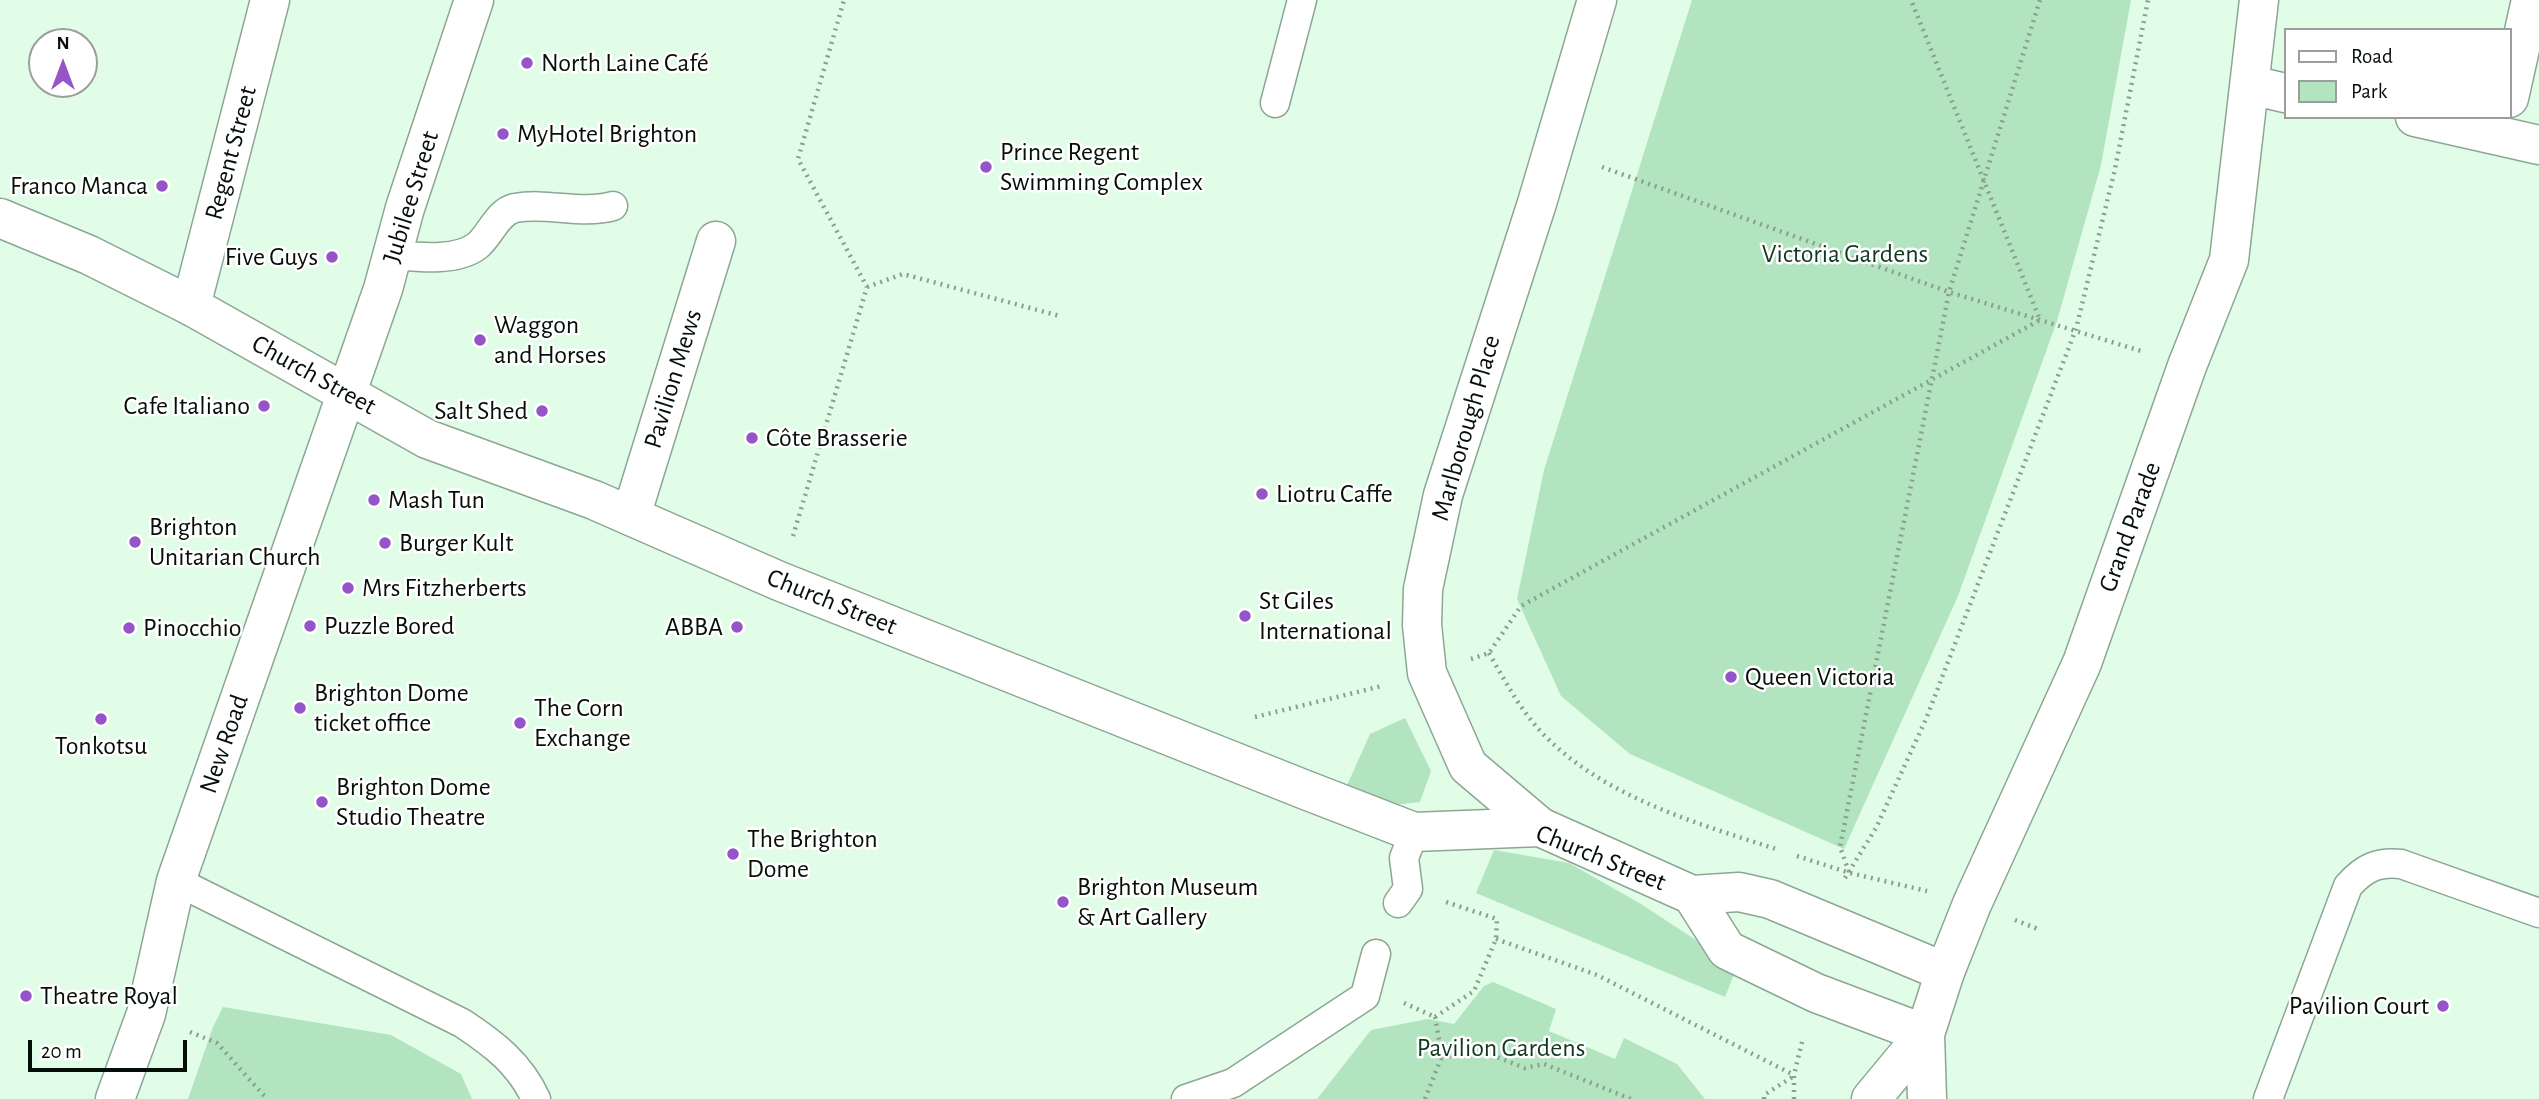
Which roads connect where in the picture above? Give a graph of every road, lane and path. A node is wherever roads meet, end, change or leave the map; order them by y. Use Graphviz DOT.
graph roads {
  1 [pos="270,0"];
  2 [pos="474,0"];
  3 [pos="844,0"];
  4 [pos="1302,0"];
  5 [pos="1597,0"];
  6 [pos="1911,0"];
  7 [pos="2040,0"];
  8 [pos="2148,0"];
  9 [pos="2259,0"];
  10 [pos="2531,0"];
  11 [pos="2268,89"];
  12 [pos="2511,89"];
  13 [pos="1275,103"];
  14 [pos="2431,119"];
  15 [pos="2503,128"];
  16 [pos="2539,145"];
  17 [pos="1602,167"];
  18 [pos="1983,178"];
  19 [pos="613,206"];
  20 [pos="0,219"];
  21 [pos="716,241"];
  22 [pos="392,255"];
  23 [pos="867,287"];
  24 [pos="1949,292"];
  25 [pos="191,306"];
  26 [pos="1060,316"];
  27 [pos="2040,320"];
  28 [pos="2076,329"];
  29 [pos="1933,379"];
  30 [pos="347,394"];
  31 [pos="631,516"];
  32 [pos="779,581"];
  33 [pos="1391,684"];
  34 [pos="1248,719"];
  35 [pos="1539,827"];
  36 [pos="1414,832"];
  37 [pos="1781,850"];
  38 [pos="1794,855"];
  39 [pos="1850,873"];
  40 [pos="176,881"];
  41 [pos="1898,882"];
  42 [pos="1692,895"];
  43 [pos="1403,896"];
  44 [pos="2539,913"];
  45 [pos="1496,939"];
  46 [pos="1376,954"];
  47 [pos="1945,972"];
  48 [pos="146,1014"];
  49 [pos="1925,1034"];
  50 [pos="1442,1056"];
  51 [pos="1794,1075"];
  52 [pos="115,1099"];
  53 [pos="267,1099"];
  54 [pos="536,1099"];
  55 [pos="1186,1099"];
  56 [pos="1424,1099"];
  57 [pos="1631,1099"];
  58 [pos="1764,1099"];
  59 [pos="1794,1099"];
  60 [pos="1871,1099"];
  61 [pos="1927,1099"];
  62 [pos="2268,1099"];
  1 -- 25 [label="main road, Regent Street"];
  2 -- 22 [label="main road, Jubilee Street"];
  3 -- 23 [label="path"];
  4 -- 13 [label="lane"];
  5 -- 35 [label="main road, Marlborough Place"];
  6 -- 18 [label="path"];
  7 -- 18 [label="path"];
  8 -- 28 [label="path"];
  9 -- 11 [label="main road, Grand Parade"];
  10 -- 12 [label="main road"];
  11 -- 47 [label="main road, Grand Parade"];
  14 -- 15 [label="main road"];
  15 -- 16 [label="main road"];
  17 -- 24 [label="path"];
  18 -- 24 [label="path"];
  18 -- 27 [label="path"];
  19 -- 22 [label="lane"];
  20 -- 25 [label="main road, Church Street"];
  21 -- 31 [label="main road, Pavilion Mews"];
  22 -- 30 [label="main road, Jubilee Street"];
  23 -- 26 [label="path"];
  23 -- 32 [label="path"];
  24 -- 27 [label="path"];
  24 -- 29 [label="path"];
  25 -- 30 [label="main road, Church Street"];
  27 -- 28 [label="path"];
  27 -- 29 [label="path"];
  28 -- 39 [label="path"];
  29 -- 37 [label="path"];
  29 -- 39 [label="path"];
  30 -- 31 [label="main road, Church Street"];
  30 -- 40 [label="main road, New Road"];
  31 -- 32 [label="main road, Church Street"];
  32 -- 36 [label="main road, Church Street"];
  33 -- 34 [label="path"];
  35 -- 36 [label="main road, Church Street"];
  35 -- 42 [label="main road, Church Street"];
  36 -- 43 [label="lane"];
  38 -- 39 [label="path"];
  39 -- 41 [label="path"];
  40 -- 48 [label="main road, New Road"];
  40 -- 54 [label="lane"];
  42 -- 47 [label="main road, Church Street"];
  42 -- 49 [label="main road, Church Street"];
  43 -- 45 [label="path"];
  44 -- 62 [label="lane"];
  45 -- 50 [label="path"];
  45 -- 51 [label="path"];
  46 -- 55 [label="lane"];
  47 -- 49 [label="main road, Grand Parade"];
  48 -- 52 [label="main road, New Road"];
  48 -- 53 [label="path"];
  49 -- 60 [label="main road, Grand Parade"];
  49 -- 61 [label="main road, Grand Parade"];
  50 -- 56 [label="path"];
  50 -- 57 [label="path"];
  51 -- 58 [label="path"];
  51 -- 59 [label="path"];
}
